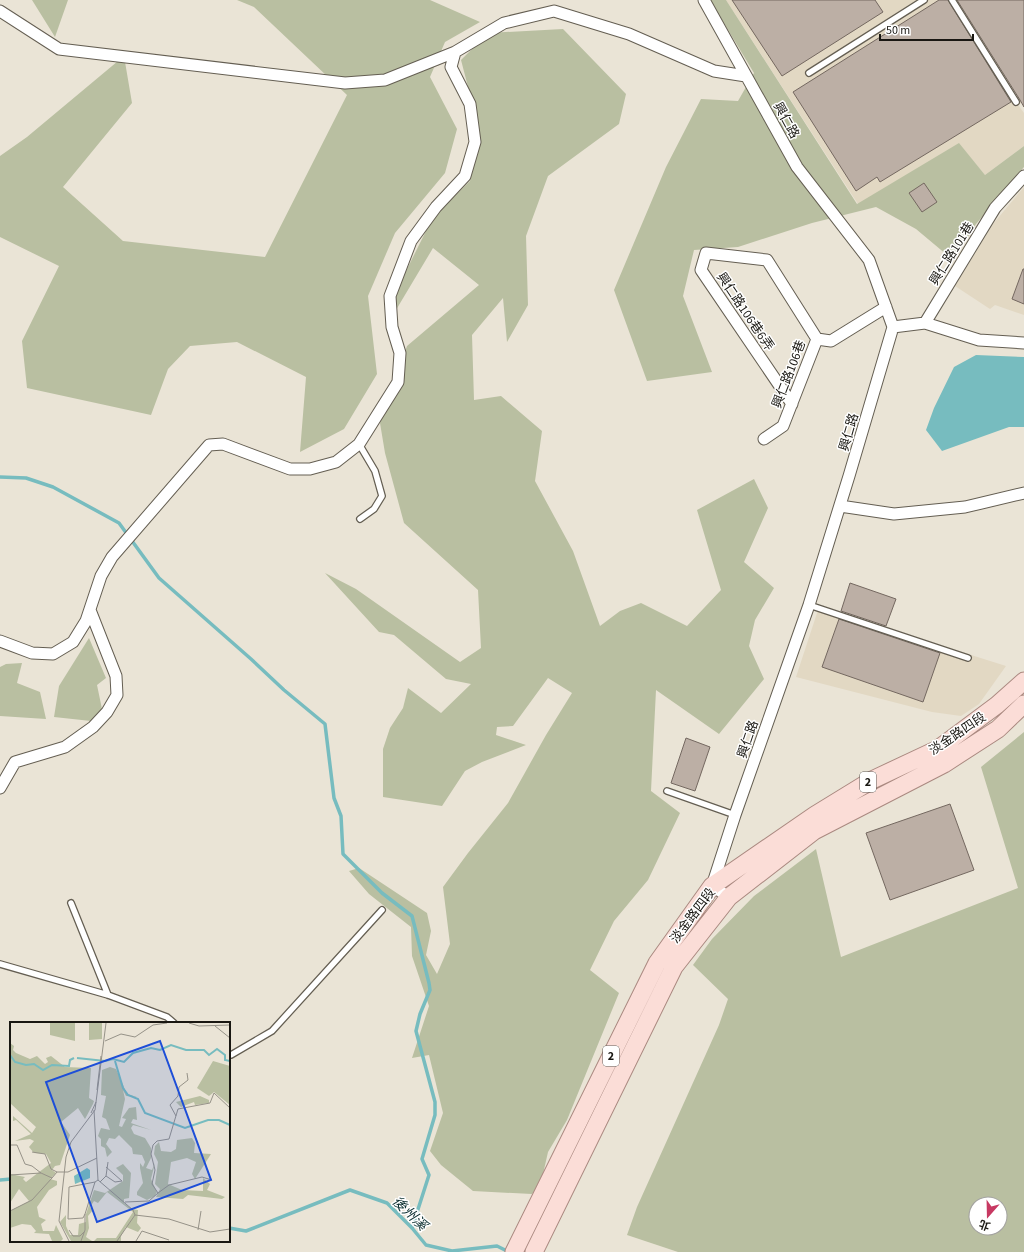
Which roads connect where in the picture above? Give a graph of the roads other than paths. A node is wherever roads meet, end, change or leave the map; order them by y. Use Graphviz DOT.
graph roads {
  1 [pos="704,0"];
  2 [pos="924,0"];
  3 [pos="952,0"];
  4 [pos="0,10"];
  5 [pos="455,52"];
  6 [pos="808,73"];
  7 [pos="746,76"];
  8 [pos="1016,102"];
  9 [pos="1024,176"];
  10 [pos="886,307"];
  11 [pos="925,323"];
  12 [pos="893,327"];
  13 [pos="817,339"];
  14 [pos="1024,343"];
  15 [pos="792,404"];
  16 [pos="764,439"];
  17 [pos="359,444"];
  18 [pos="1024,494"];
  19 [pos="840,506"];
  20 [pos="360,519"];
  21 [pos="809,605"];
  22 [pos="90,610"];
  23 [pos="0,641"];
  24 [pos="968,658"];
  25 [pos="1024,681"];
  26 [pos="1024,704"];
  27 [pos="0,788"];
  28 [pos="667,791"];
  29 [pos="735,815"];
  30 [pos="712,886"];
  31 [pos="729,897"];
  32 [pos="70,903"];
  33 [pos="382,910"];
  34 [pos="0,964"];
  35 [pos="108,995"];
  36 [pos="173,1022"];
  37 [pos="230,1054"];
  38 [pos="537,1247"];
  39 [pos="514,1252"];
  1 -- 7 [label="street, 興仁路"];
  2 -- 6 [label="lane"];
  3 -- 8 [label="lane"];
  4 -- 5 [label="street"];
  5 -- 7 [label="street"];
  5 -- 17 [label="street"];
  7 -- 10 [label="street, 興仁路"];
  9 -- 11 [label="street, 興仁路101巷"];
  10 -- 12 [label="street, 興仁路"];
  10 -- 13 [label="street, 興仁路106巷"];
  11 -- 12 [label="street"];
  11 -- 14 [label="street"];
  12 -- 19 [label="street, 興仁路"];
  13 -- 15 [label="street, 興仁路106巷"];
  13 -- 15 [label="street, 興仁路106巷6弄"];
  15 -- 16 [label="street, 興仁路106巷"];
  17 -- 20 [label="lane"];
  17 -- 22 [label="street"];
  18 -- 19 [label="street"];
  19 -- 21 [label="street, 興仁路"];
  21 -- 24 [label="lane"];
  21 -- 29 [label="street, 興仁路"];
  22 -- 23 [label="street"];
  22 -- 27 [label="street"];
  25 -- 30 [label="main road, 淡金路四段 / 2"];
  26 -- 31 [label="main road, 淡金路四段 / 2"];
  28 -- 29 [label="lane"];
  29 -- 30 [label="street, 興仁路"];
  30 -- 31 [label="street"];
  30 -- 39 [label="main road, 淡金路四段 / 2"];
  31 -- 38 [label="main road, 淡金路四段 / 2"];
  32 -- 35 [label="lane"];
  33 -- 37 [label="lane"];
  34 -- 35 [label="lane"];
  35 -- 36 [label="lane"];
}
